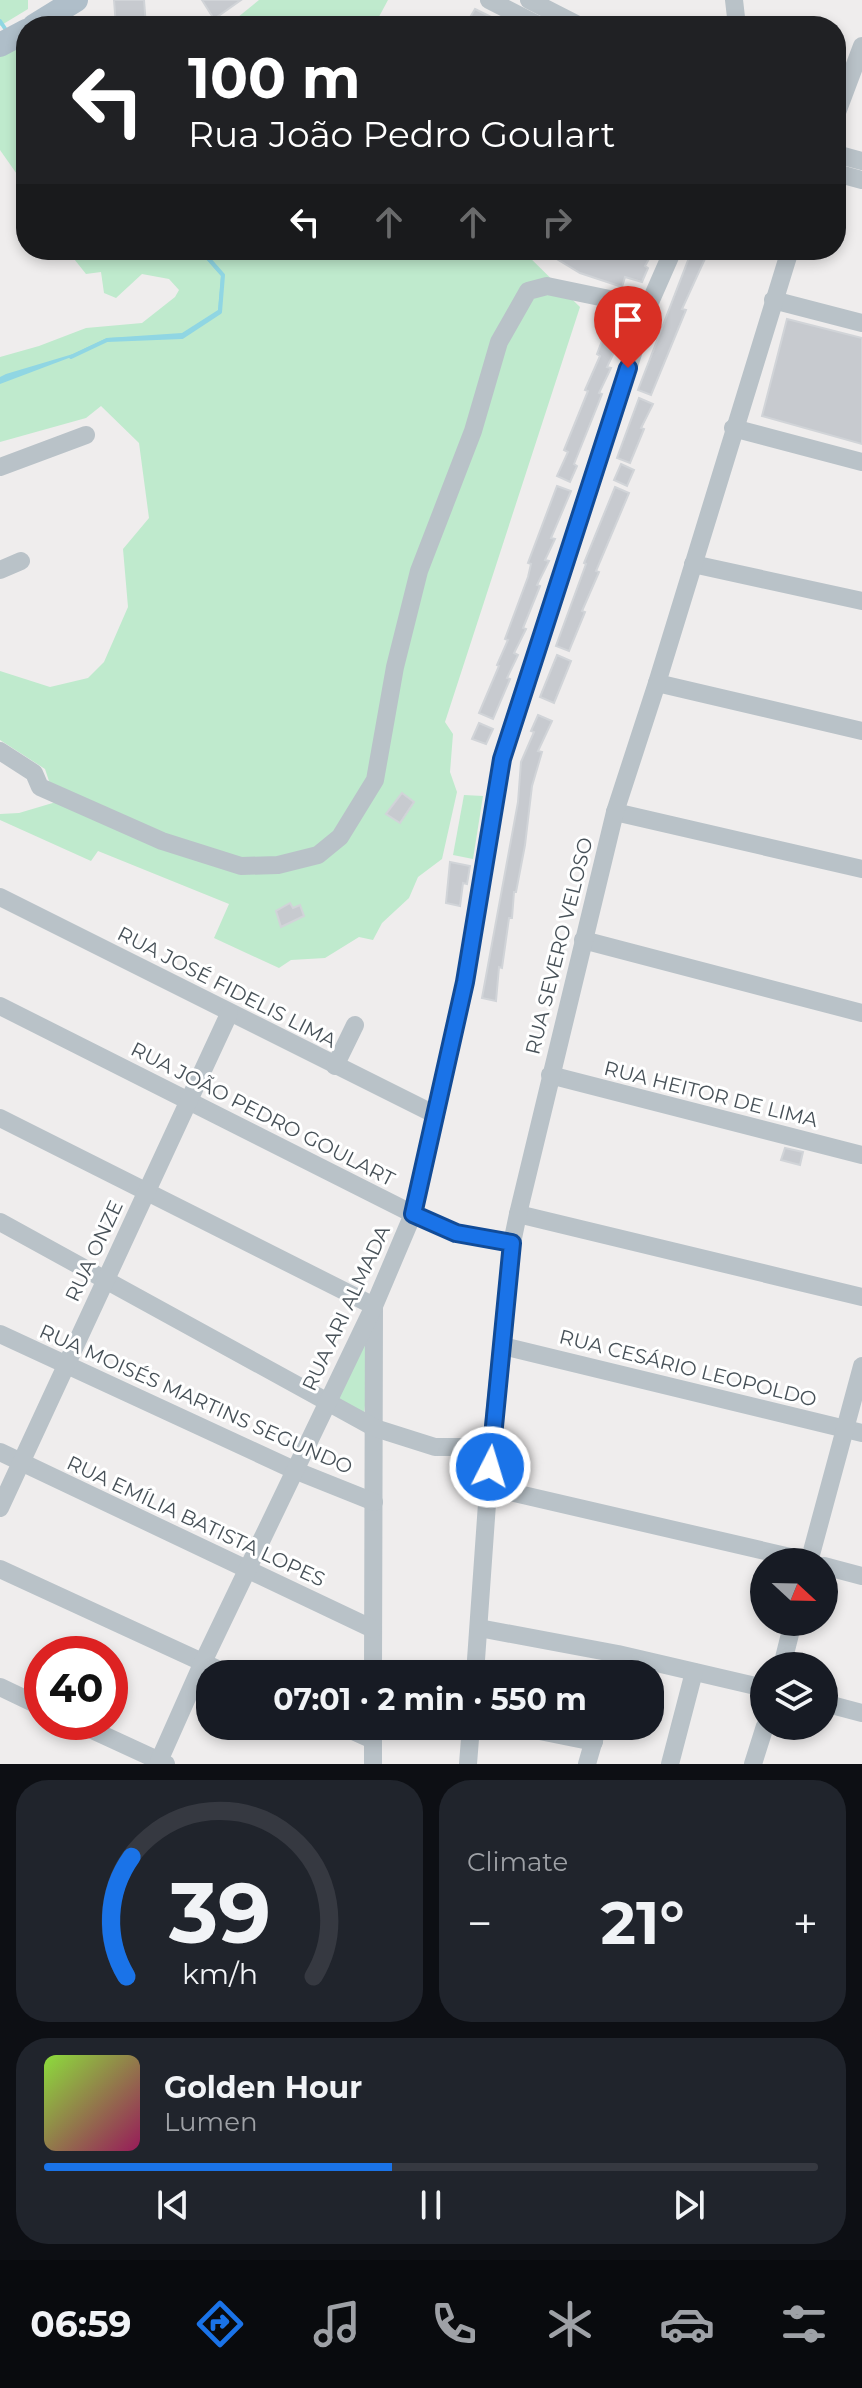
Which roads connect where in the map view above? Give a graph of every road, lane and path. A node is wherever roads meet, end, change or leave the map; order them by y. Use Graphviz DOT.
graph roads {
  1 [pos="59,0"];
  2 [pos="76,0"];
  3 [pos="489,0"];
  4 [pos="529,0"];
  5 [pos="44,16"];
  6 [pos="50,16"];
  7 [pos="520,16"];
  8 [pos="560,16"];
  9 [pos="862,46"];
  10 [pos="846,88"];
  11 [pos="669,260"];
  12 [pos="786,260"];
  13 [pos="773,300"];
  14 [pos="648,307"];
  15 [pos="862,323"];
  16 [pos="733,428"];
  17 [pos="86,435"];
  18 [pos="862,462"];
  19 [pos="0,467"];
  20 [pos="21,561"];
  21 [pos="693,564"];
  22 [pos="0,570"];
  23 [pos="862,601"];
  24 [pos="657,683"];
  25 [pos="862,731"];
  26 [pos="0,751"];
  27 [pos="615,812"];
  28 [pos="862,869"];
  29 [pos="2,903"];
  30 [pos="583,940"];
  31 [pos="0,1006"];
  32 [pos="862,1013"];
  33 [pos="229,1014"];
  34 [pos="355,1025"];
  35 [pos="335,1066"];
  36 [pos="550,1075"];
  37 [pos="188,1101"];
  38 [pos="436,1115"];
  39 [pos="0,1118"];
  40 [pos="862,1155"];
  41 [pos="147,1190"];
  42 [pos="413,1214"];
  43 [pos="518,1214"];
  44 [pos="0,1222"];
  45 [pos="512,1243"];
  46 [pos="105,1279"];
  47 [pos="862,1297"];
  48 [pos="374,1306"];
  49 [pos="0,1334"];
  50 [pos="503,1346"];
  51 [pos="66,1364"];
  52 [pos="862,1366"];
  53 [pos="326,1403"];
  54 [pos="375,1428"];
  55 [pos="854,1431"];
  56 [pos="491,1447"];
  57 [pos="0,1452"];
  58 [pos="21,1461"];
  59 [pos="294,1470"];
  60 [pos="489,1487"];
  61 [pos="374,1502"];
  62 [pos="0,1508"];
  63 [pos="750,1548"];
  64 [pos="815,1548"];
  65 [pos="0,1569"];
  66 [pos="247,1570"];
  67 [pos="838,1570"];
  68 [pos="862,1576"];
  69 [pos="479,1628"];
  70 [pos="373,1629"];
  71 [pos="618,1654"];
  72 [pos="199,1660"];
  73 [pos="204,1660"];
  74 [pos="373,1660"];
  75 [pos="476,1660"];
  76 [pos="616,1660"];
  77 [pos="694,1672"];
  78 [pos="196,1680"];
  79 [pos="750,1685"];
  80 [pos="0,1687"];
  81 [pos="24,1698"];
  82 [pos="838,1707"];
  83 [pos="862,1713"];
  84 [pos="115,1740"];
  85 [pos="373,1740"];
  86 [pos="470,1740"];
  87 [pos="594,1740"];
  88 [pos="761,1740"];
  89 [pos="163,1762"];
  90 [pos="373,1764"];
  91 [pos="468,1764"];
  92 [pos="587,1764"];
  93 [pos="670,1764"];
  94 [pos="753,1764"];
  1 -- 5 [label="main road"];
  2 -- 6 [label="main road"];
  3 -- 7 [label="street"];
  4 -- 8 [label="street"];
  9 -- 10 [label="street"];
  11 -- 14 [label="street, RUA ARI ALMADA"];
  12 -- 13 [label="street, RUA SEVERO VELOSO"];
  13 -- 15 [label="street"];
  13 -- 16 [label="street, RUA SEVERO VELOSO"];
  14 -- 26 [label="street"];
  14 -- 38 [label="street, RUA ARI ALMADA"];
  16 -- 18 [label="street"];
  16 -- 21 [label="street, RUA SEVERO VELOSO"];
  17 -- 19 [label="street"];
  20 -- 22 [label="street"];
  21 -- 23 [label="street"];
  21 -- 24 [label="street, RUA SEVERO VELOSO"];
  24 -- 25 [label="street"];
  24 -- 27 [label="street, RUA SEVERO VELOSO"];
  27 -- 28 [label="street"];
  27 -- 30 [label="street, RUA SEVERO VELOSO"];
  29 -- 33 [label="street, RUA JOSÉ FIDELIS LIMA"];
  30 -- 32 [label="street"];
  30 -- 36 [label="street, RUA SEVERO VELOSO"];
  31 -- 37 [label="street, RUA JOÃO PEDRO GOULART"];
  33 -- 35 [label="street, RUA JOSÉ FIDELIS LIMA"];
  33 -- 37 [label="street, RUA ONZE"];
  34 -- 35 [label="street"];
  35 -- 38 [label="street, RUA JOSÉ FIDELIS LIMA"];
  36 -- 40 [label="street, RUA HEITOR DE LIMA"];
  36 -- 43 [label="street, RUA SEVERO VELOSO"];
  37 -- 41 [label="street, RUA ONZE"];
  37 -- 42 [label="street, RUA JOÃO PEDRO GOULART"];
  38 -- 42 [label="street, RUA ARI ALMADA"];
  39 -- 41 [label="street"];
  41 -- 46 [label="street, RUA ONZE"];
  41 -- 48 [label="street"];
  42 -- 45 [label="street, RUA JOÃO PEDRO GOULART"];
  42 -- 48 [label="street, RUA ARI ALMADA"];
  43 -- 45 [label="street, RUA SEVERO VELOSO"];
  43 -- 47 [label="street"];
  44 -- 46 [label="street"];
  45 -- 50 [label="street, RUA SEVERO VELOSO"];
  46 -- 51 [label="street, RUA ONZE"];
  46 -- 53 [label="street"];
  48 -- 53 [label="street, RUA ARI ALMADA"];
  48 -- 54 [label="street"];
  49 -- 51 [label="street, RUA MOISÉS MARTINS SEGUNDO"];
  50 -- 55 [label="street, RUA CESÁRIO LEOPOLDO"];
  50 -- 56 [label="street, RUA SEVERO VELOSO"];
  51 -- 58 [label="street, RUA ONZE"];
  51 -- 59 [label="street, RUA MOISÉS MARTINS SEGUNDO"];
  52 -- 55 [label="street"];
  53 -- 54 [label="street"];
  53 -- 59 [label="street, RUA ARI ALMADA"];
  54 -- 56 [label="street"];
  54 -- 61 [label="street"];
  55 -- 64 [label="street"];
  56 -- 60 [label="street, RUA SEVERO VELOSO"];
  57 -- 58 [label="street, RUA EMÍLIA BATISTA LOPES"];
  58 -- 62 [label="street, RUA ONZE"];
  58 -- 66 [label="street, RUA EMÍLIA BATISTA LOPES"];
  59 -- 61 [label="street, RUA MOISÉS MARTINS SEGUNDO"];
  59 -- 66 [label="street, RUA ARI ALMADA"];
  60 -- 63 [label="street"];
  60 -- 69 [label="street, RUA SEVERO VELOSO"];
  61 -- 70 [label="street"];
  65 -- 72 [label="street"];
  66 -- 70 [label="street, RUA EMÍLIA BATISTA LOPES"];
  66 -- 73 [label="street, RUA ARI ALMADA"];
  67 -- 68 [label="street"];
  69 -- 71 [label="street"];
  69 -- 75 [label="street, RUA SEVERO VELOSO"];
  70 -- 74 [label="street"];
  71 -- 76 [label="street"];
  71 -- 77 [label="street"];
  77 -- 79 [label="street"];
  77 -- 93 [label="street"];
  78 -- 89 [label="street, RUA ARI ALMADA"];
  80 -- 81 [label="street"];
  82 -- 83 [label="street"];
  84 -- 89 [label="street"];
  85 -- 90 [label="street"];
  86 -- 91 [label="street"];
  87 -- 92 [label="street"];
  88 -- 94 [label="street"];
}
